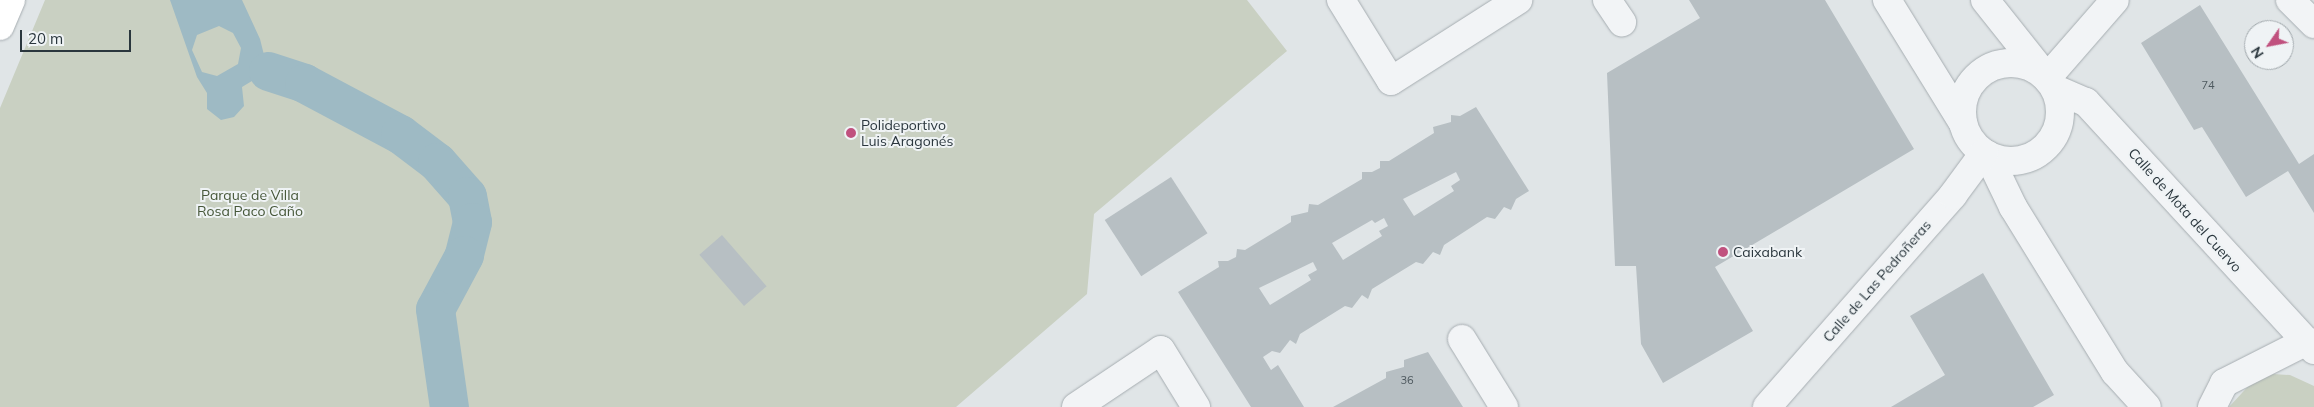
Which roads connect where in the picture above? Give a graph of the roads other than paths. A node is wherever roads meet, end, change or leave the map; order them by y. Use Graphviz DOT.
graph roads {
  1 [pos="10,0"];
  2 [pos="1341,0"];
  3 [pos="1518,0"];
  4 [pos="1886,0"];
  5 [pos="1985,0"];
  6 [pos="2115,0"];
  7 [pos="2290,0"];
  8 [pos="2314,24"];
  9 [pos="0,26"];
  10 [pos="2049,81"];
  11 [pos="1963,123"];
  12 [pos="1986,154"];
  13 [pos="1462,339"];
  14 [pos="2310,346"];
  15 [pos="1076,407"];
  16 [pos="1196,407"];
  17 [pos="1504,407"];
  18 [pos="1767,407"];
  19 [pos="2147,407"];
  20 [pos="2212,407"];
  1 -- 9 [label="highway"];
  2 -- 3 [label="street"];
  4 -- 11 [label="street"];
  5 -- 10 [label="street, Calle de Mota del Cuervo"];
  6 -- 10 [label="street"];
  7 -- 8 [label="street"];
  10 -- 11 [label="street"];
  10 -- 12 [label="street"];
  10 -- 14 [label="street, Calle de Mota del Cuervo"];
  11 -- 12 [label="street"];
  12 -- 18 [label="street, Calle de Las Pedroñeras"];
  12 -- 19 [label="street"];
  13 -- 17 [label="street"];
  14 -- 20 [label="street, Calle de Mota del Cuervo"];
  15 -- 16 [label="street"];
}
